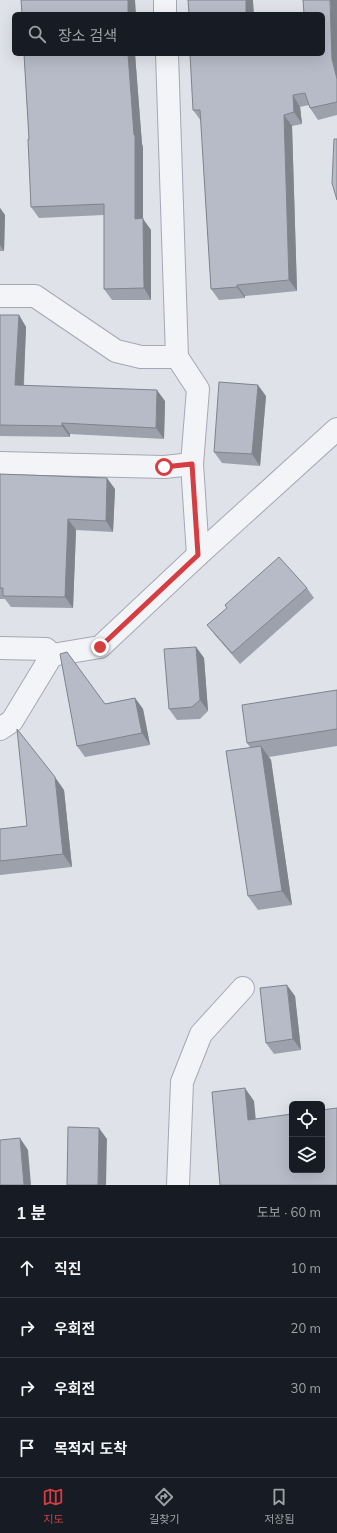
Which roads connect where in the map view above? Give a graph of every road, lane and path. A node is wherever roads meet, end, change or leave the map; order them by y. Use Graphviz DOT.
graph roads {
  1 [pos="165,0"];
  2 [pos="165,12"];
  3 [pos="167,56"];
  4 [pos="0,296"];
  5 [pos="177,357"];
  6 [pos="337,429"];
  7 [pos="0,464"];
  8 [pos="192,464"];
  9 [pos="198,555"];
  10 [pos="0,648"];
  11 [pos="52,655"];
  12 [pos="0,729"];
  13 [pos="244,988"];
  14 [pos="178,1185"];
  1 -- 2 [label="street"];
  3 -- 5 [label="street"];
  4 -- 5 [label="street"];
  5 -- 8 [label="street"];
  6 -- 9 [label="street"];
  7 -- 8 [label="street"];
  8 -- 9 [label="street"];
  9 -- 11 [label="street"];
  10 -- 11 [label="street"];
  11 -- 12 [label="street"];
  13 -- 14 [label="street"];
}
